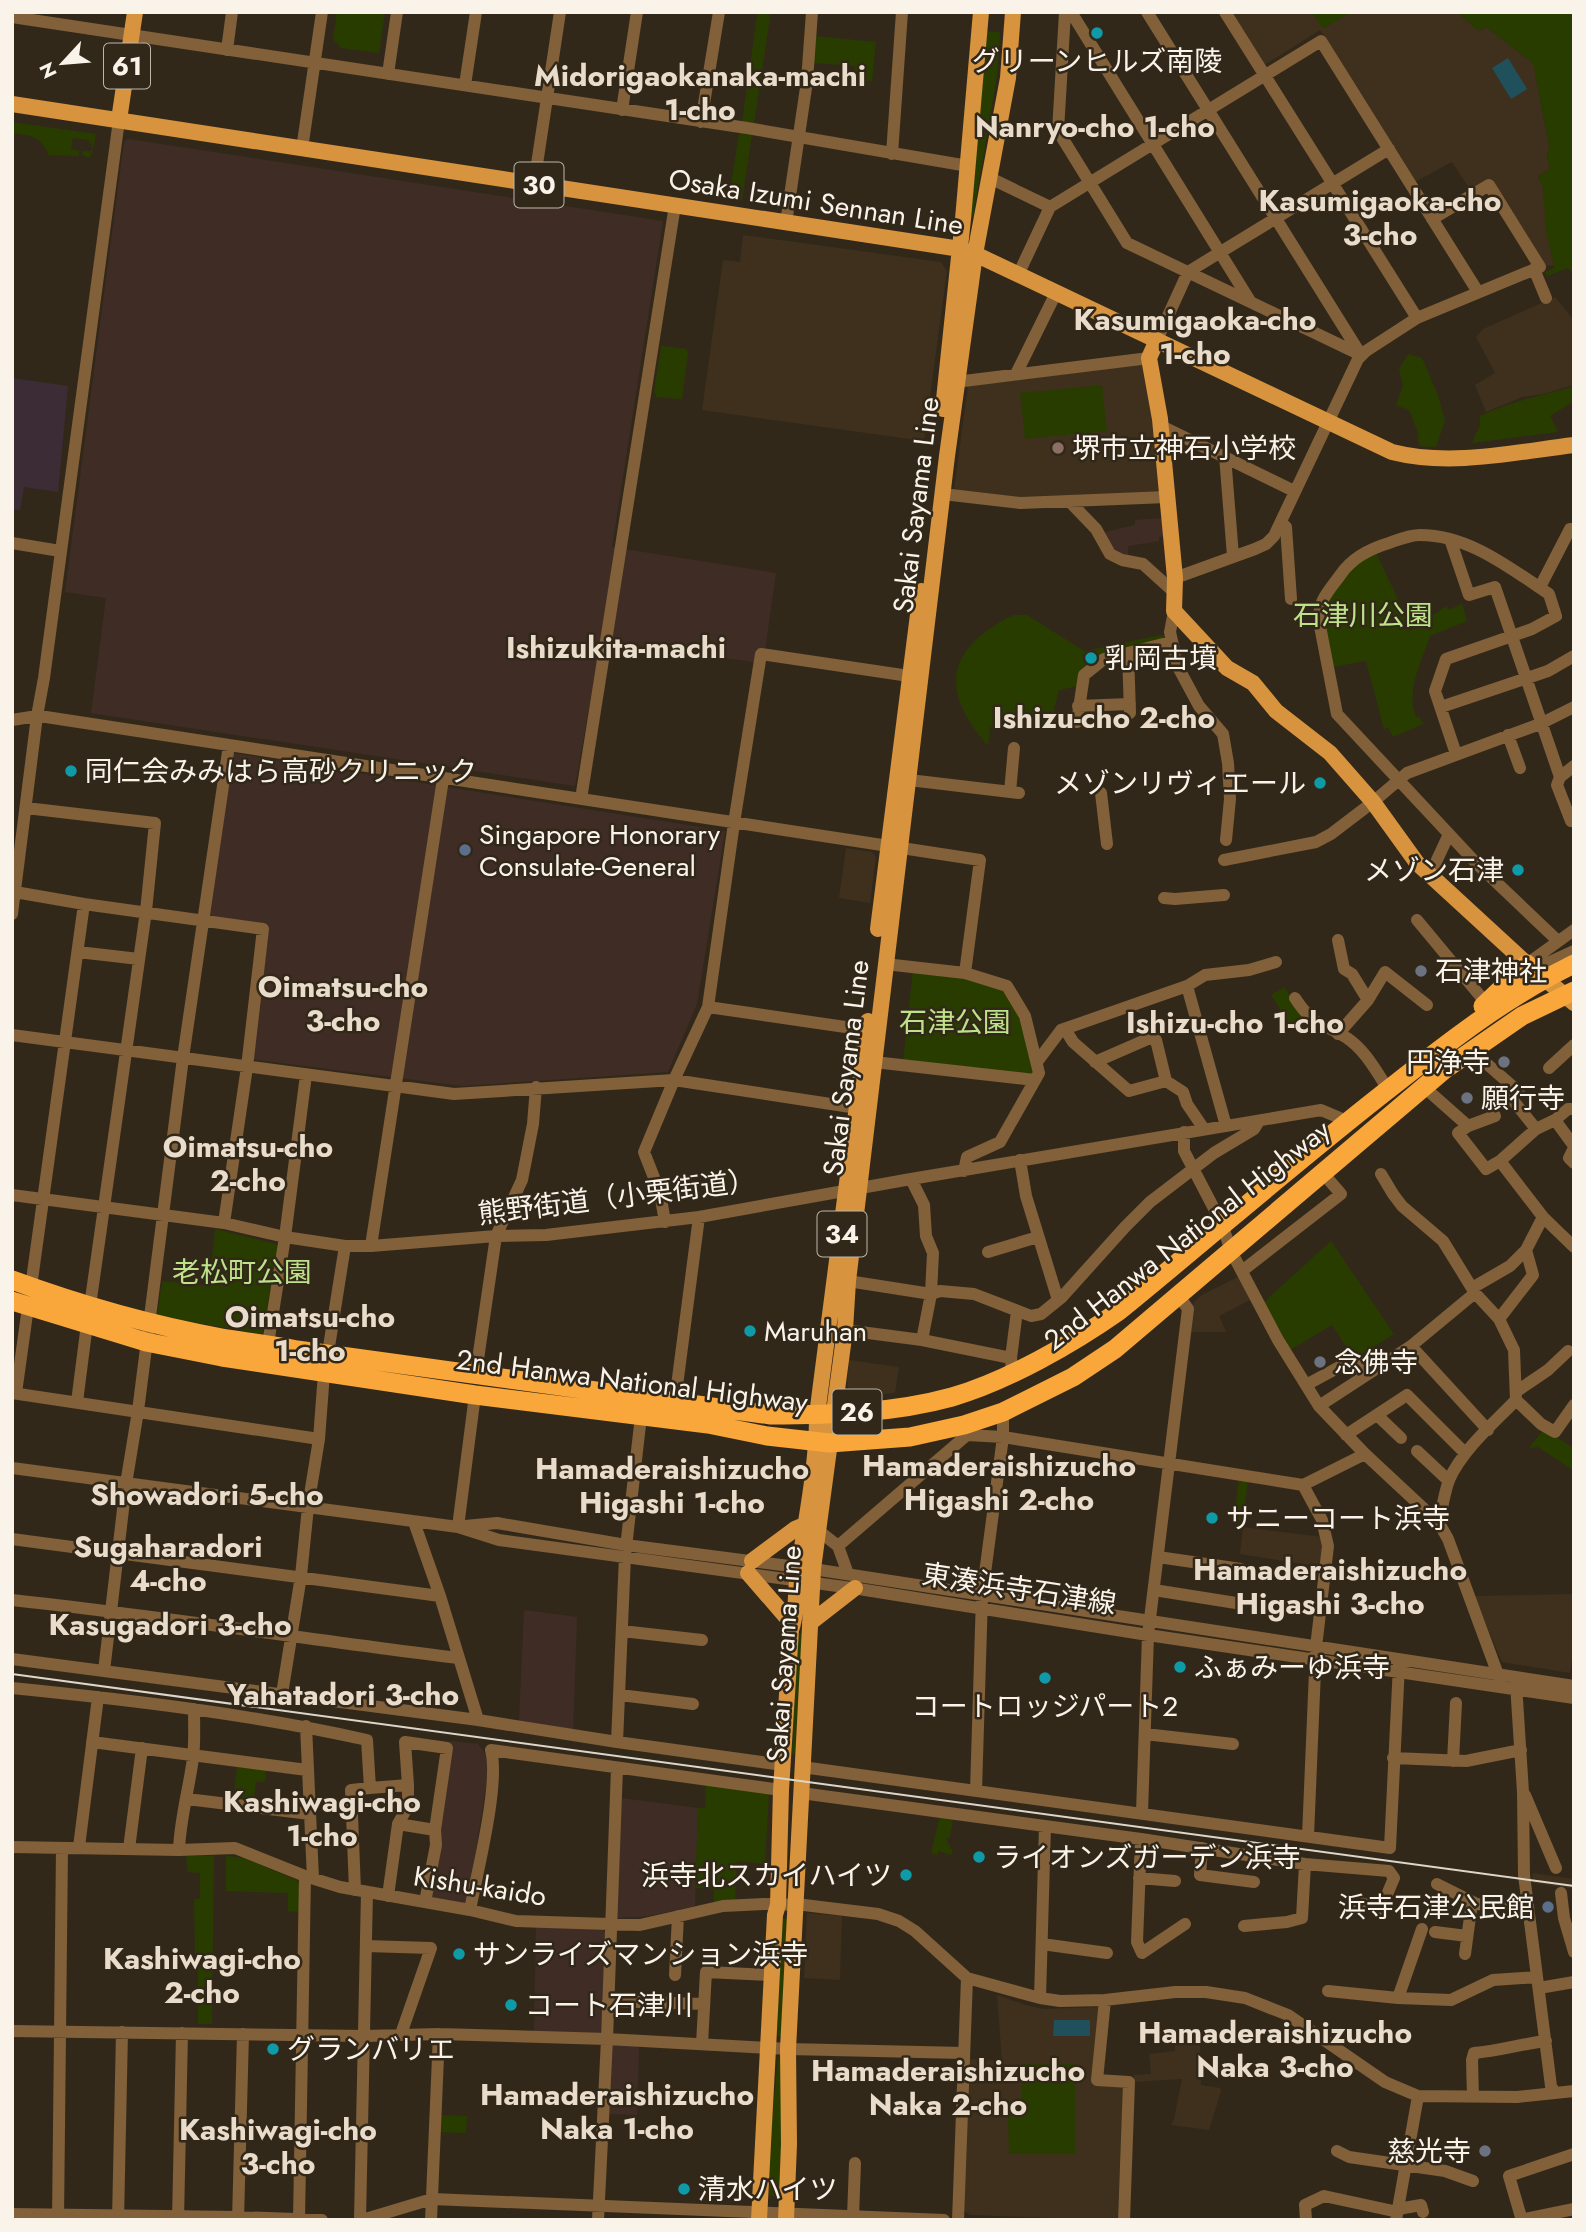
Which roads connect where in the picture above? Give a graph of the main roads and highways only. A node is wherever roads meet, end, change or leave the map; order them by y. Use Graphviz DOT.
graph roads {
  1 [pos="135,12"];
  2 [pos="981,12"];
  3 [pos="1013,12"];
  4 [pos="12,104"];
  5 [pos="119,120"];
  6 [pos="967,252"];
  7 [pos="1157,340"];
  8 [pos="1574,445"];
  9 [pos="894,847"];
  10 [pos="1567,960"];
  11 [pos="1536,970"];
  12 [pos="1574,974"];
  13 [pos="1571,993"];
  14 [pos="1445,1045"];
  15 [pos="853,1190"];
  16 [pos="18,1284"];
  17 [pos="18,1302"];
  18 [pos="88,1315"];
  19 [pos="326,1363"];
  20 [pos="825,1415"];
  21 [pos="824,1443"];
  22 [pos="813,1527"];
  23 [pos="805,1575"];
  24 [pos="851,1581"];
  25 [pos="810,1623"];
  26 [pos="791,1630"];
  27 [pos="759,2216"];
  28 [pos="786,2217"];
  1 -- 5 [label="main road, 61"];
  2 -- 6 [label="main road, Sakai Sayama Line / 34"];
  3 -- 6 [label="main road, Sakai Sayama Line / 34"];
  4 -- 5 [label="main road, Osaka Izumi Sennan Line / 30"];
  5 -- 6 [label="main road, Osaka Izumi Sennan Line / 30"];
  6 -- 7 [label="main road, Osaka Izumi Sennan Line / 30"];
  6 -- 9 [label="main road, Sakai Sayama Line / 34"];
  6 -- 9 [label="main road, Sakai Sayama Line / 34"];
  7 -- 8 [label="main road, Osaka Izumi Sennan Line / 30"];
  7 -- 11 [label="main road"];
  9 -- 15 [label="main road, Sakai Sayama Line / 34"];
  9 -- 15 [label="main road, Sakai Sayama Line / 34"];
  10 -- 11 [label="highway, 26"];
  11 -- 13 [label="main road"];
  11 -- 14 [label="highway, 26"];
  11 -- 14 [label="highway"];
  12 -- 16 [label="highway, 2nd Hanwa National Highway / 26"];
  13 -- 17 [label="highway, 2nd Hanwa National Highway / 26"];
  13 -- 21 [label="highway, 26"];
  14 -- 20 [label="highway, 26"];
  15 -- 20 [label="main road, Sakai Sayama Line / 34"];
  15 -- 20 [label="main road, Sakai Sayama Line / 34"];
  16 -- 18 [label="highway, 26"];
  17 -- 18 [label="highway, 26"];
  18 -- 19 [label="highway, 26"];
  18 -- 19 [label="highway, 26"];
  19 -- 20 [label="highway, 26"];
  19 -- 21 [label="highway, 26"];
  20 -- 21 [label="main road, Sakai Sayama Line / 34"];
  21 -- 22 [label="main road, Sakai Sayama Line / 34"];
  22 -- 23 [label="main road, Sakai Sayama Line / 34"];
  22 -- 26 [label="main road"];
  23 -- 25 [label="main road, Sakai Sayama Line / 34"];
  23 -- 26 [label="main road, Sakai Sayama Line / 34"];
  24 -- 25 [label="main road"];
  25 -- 28 [label="main road, Sakai Sayama Line / 34"];
  26 -- 27 [label="main road, Sakai Sayama Line / 34"];
}
